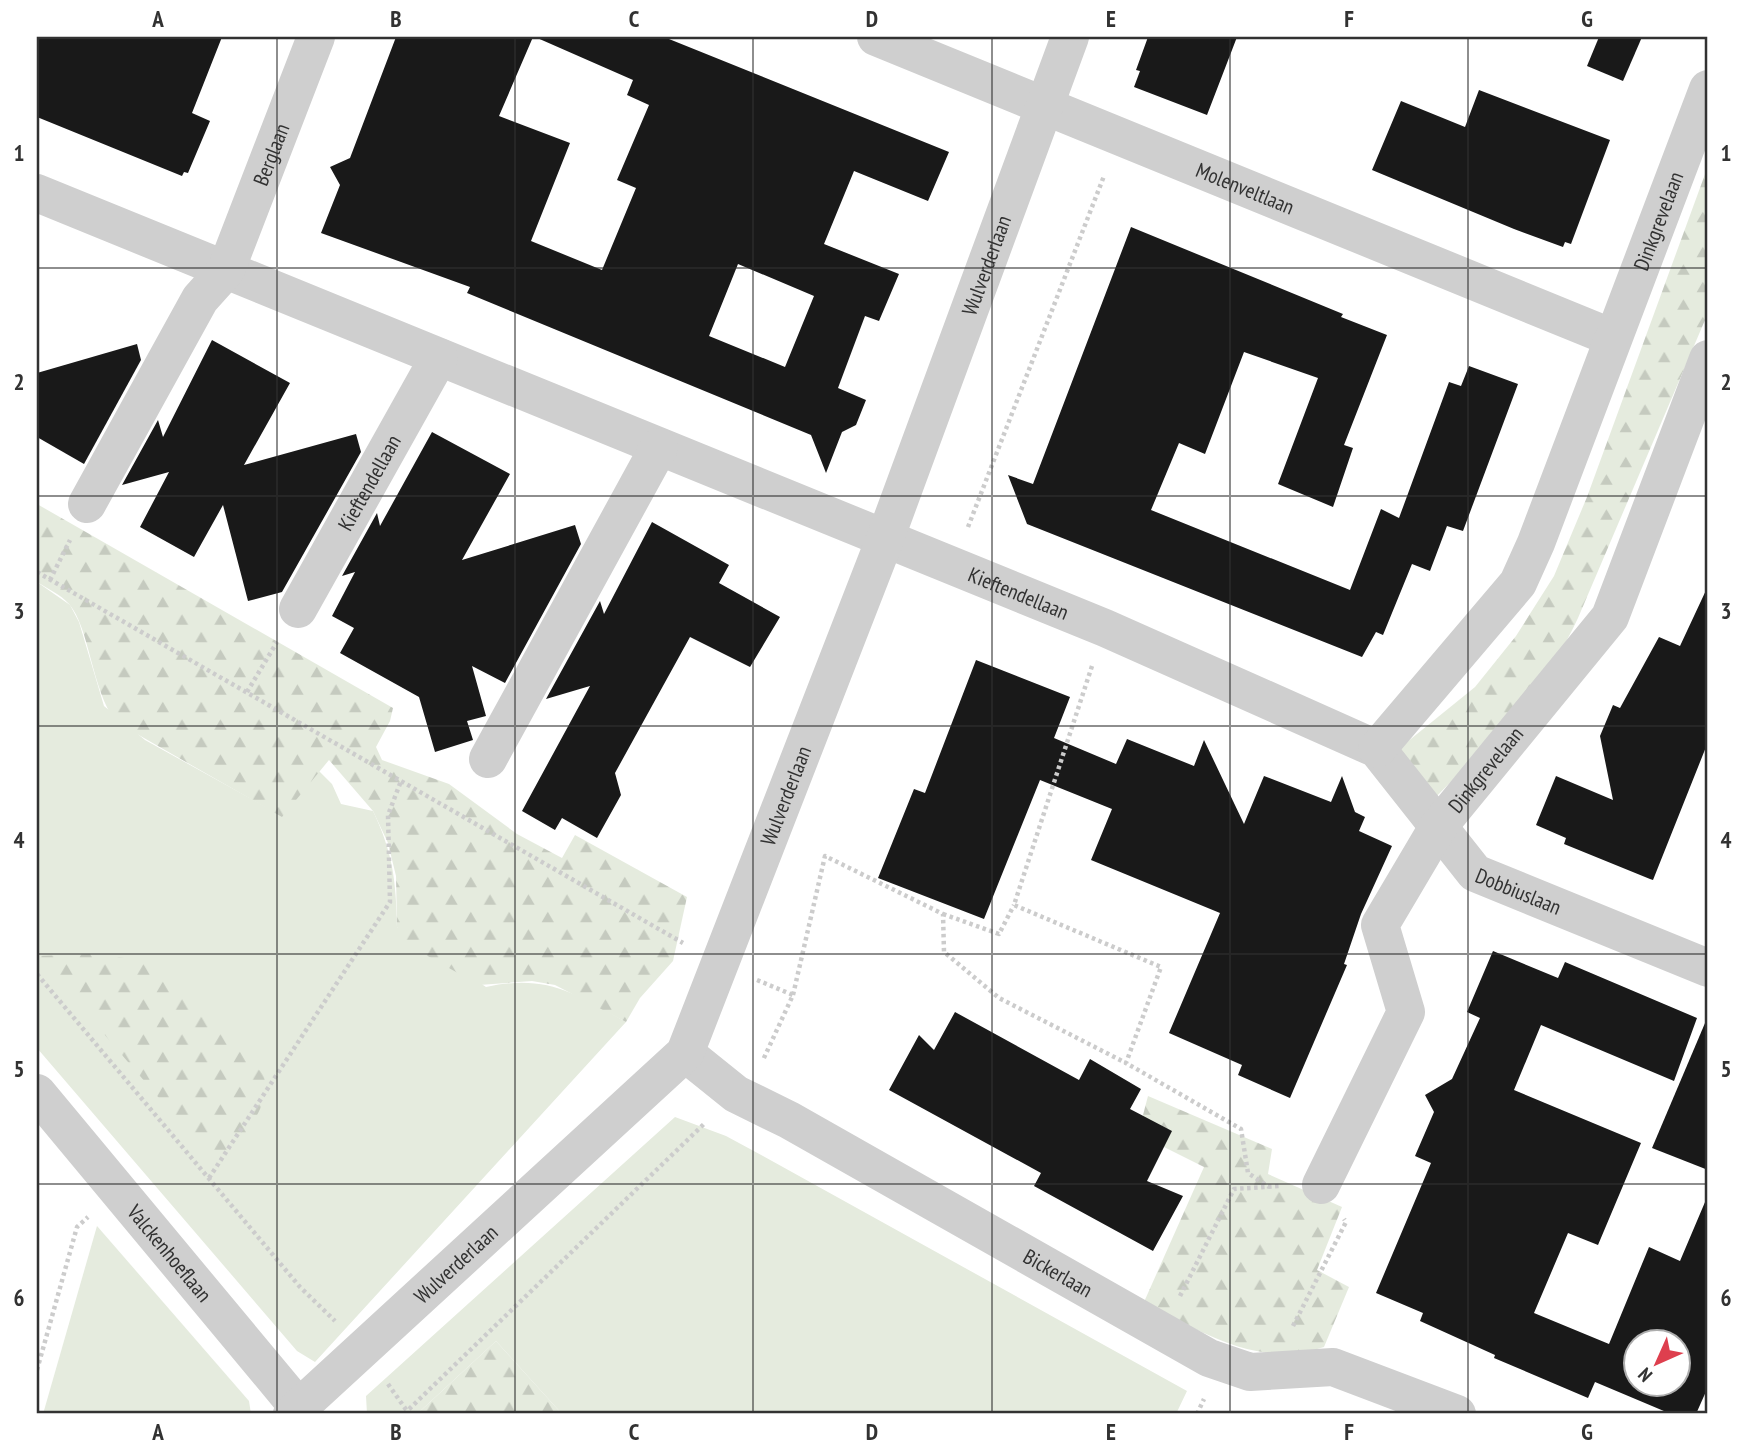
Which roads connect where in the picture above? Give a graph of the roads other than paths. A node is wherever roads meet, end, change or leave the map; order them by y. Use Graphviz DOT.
graph roads {
  1 [pos="316,37"];
  2 [pos="876,37"];
  3 [pos="1070,37"];
  4 [pos="1708,89"];
  5 [pos="1043,104"];
  6 [pos="37,193"];
  7 [pos="226,270"];
  8 [pos="1614,338"];
  9 [pos="439,357"];
  10 [pos="1708,359"];
  11 [pos="659,447"];
  12 [pos="87,504"];
  13 [pos="885,539"];
  14 [pos="300,606"];
  15 [pos="1377,749"];
  16 [pos="488,759"];
  17 [pos="1438,828"];
  18 [pos="1708,968"];
  19 [pos="685,1053"];
  20 [pos="37,1093"];
  21 [pos="1321,1185"];
  22 [pos="297,1412"];
  23 [pos="1457,1414"];
  1 -- 7 [label="street, Berglaan"];
  2 -- 5 [label="street, Molenveltlaan"];
  3 -- 5 [label="street, Wulverderlaan"];
  4 -- 8 [label="street, Dinkgrevelaan"];
  5 -- 8 [label="street, Molenveltlaan"];
  5 -- 13 [label="street, Wulverderlaan"];
  6 -- 7 [label="street, Kieftendellaan"];
  7 -- 9 [label="street, Kieftendellaan"];
  7 -- 12 [label="street"];
  8 -- 15 [label="street, Dinkgrevelaan"];
  9 -- 11 [label="street, Kieftendellaan"];
  9 -- 14 [label="street, Kieftendellaan"];
  10 -- 17 [label="street, Dinkgrevelaan"];
  11 -- 13 [label="street, Kieftendellaan"];
  11 -- 16 [label="street"];
  13 -- 15 [label="street, Kieftendellaan"];
  13 -- 19 [label="street, Wulverderlaan"];
  15 -- 17 [label="street, Dobbiuslaan"];
  17 -- 18 [label="street, Dobbiuslaan"];
  17 -- 21 [label="street, Dinkgrevelaan"];
  19 -- 22 [label="street, Wulverderlaan"];
  19 -- 23 [label="street, Bickerlaan"];
  20 -- 22 [label="street, Valckenhoeflaan"];
}
